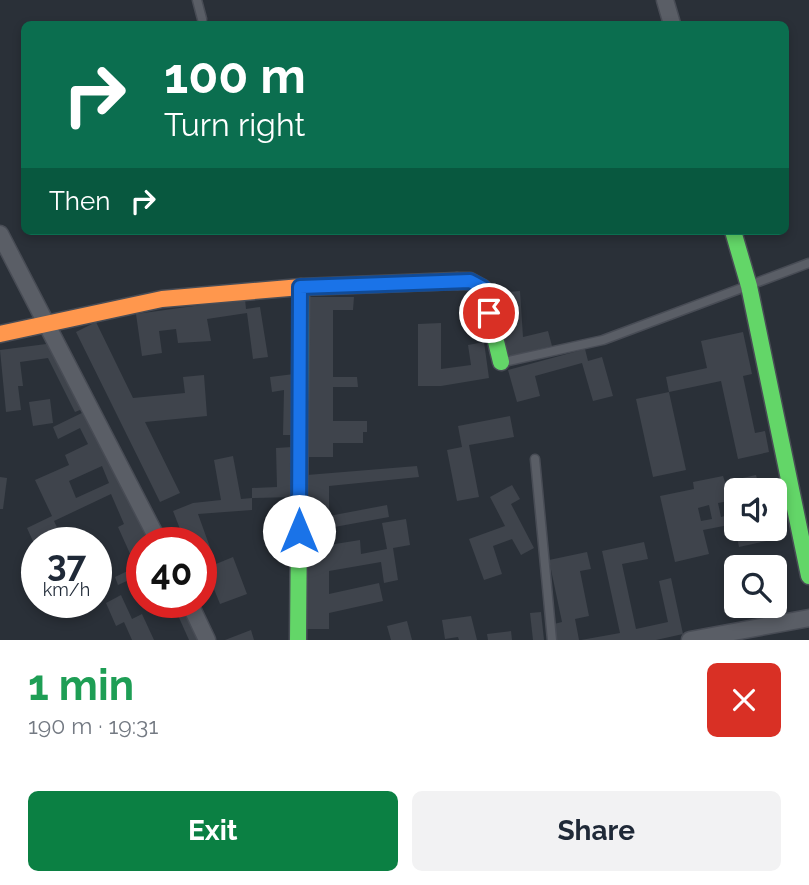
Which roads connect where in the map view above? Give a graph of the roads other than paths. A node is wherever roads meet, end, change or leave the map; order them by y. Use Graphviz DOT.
graph roads {
  1 [pos="197,0"];
  2 [pos="665,0"];
  3 [pos="202,19"];
  4 [pos="671,21"];
  5 [pos="0,234"];
  6 [pos="734,235"];
  7 [pos="809,263"];
  8 [pos="749,286"];
  9 [pos="300,287"];
  10 [pos="48,325"];
  11 [pos="0,334"];
  12 [pos="501,362"];
  13 [pos="535,459"];
  14 [pos="151,527"];
  15 [pos="809,576"];
  16 [pos="197,618"];
  17 [pos="809,618"];
  18 [pos="207,640"];
  19 [pos="298,640"];
  20 [pos="552,640"];
  21 [pos="690,640"];
  1 -- 3 [label="lane"];
  2 -- 4 [label="street"];
  5 -- 10 [label="street"];
  6 -- 8 [label="street"];
  7 -- 8 [label="lane"];
  8 -- 12 [label="lane"];
  8 -- 15 [label="street"];
  9 -- 10 [label="street"];
  9 -- 12 [label="street"];
  9 -- 19 [label="street"];
  10 -- 11 [label="street"];
  10 -- 14 [label="street"];
  13 -- 20 [label="lane"];
  16 -- 18 [label="street"];
  17 -- 21 [label="street"];
}
